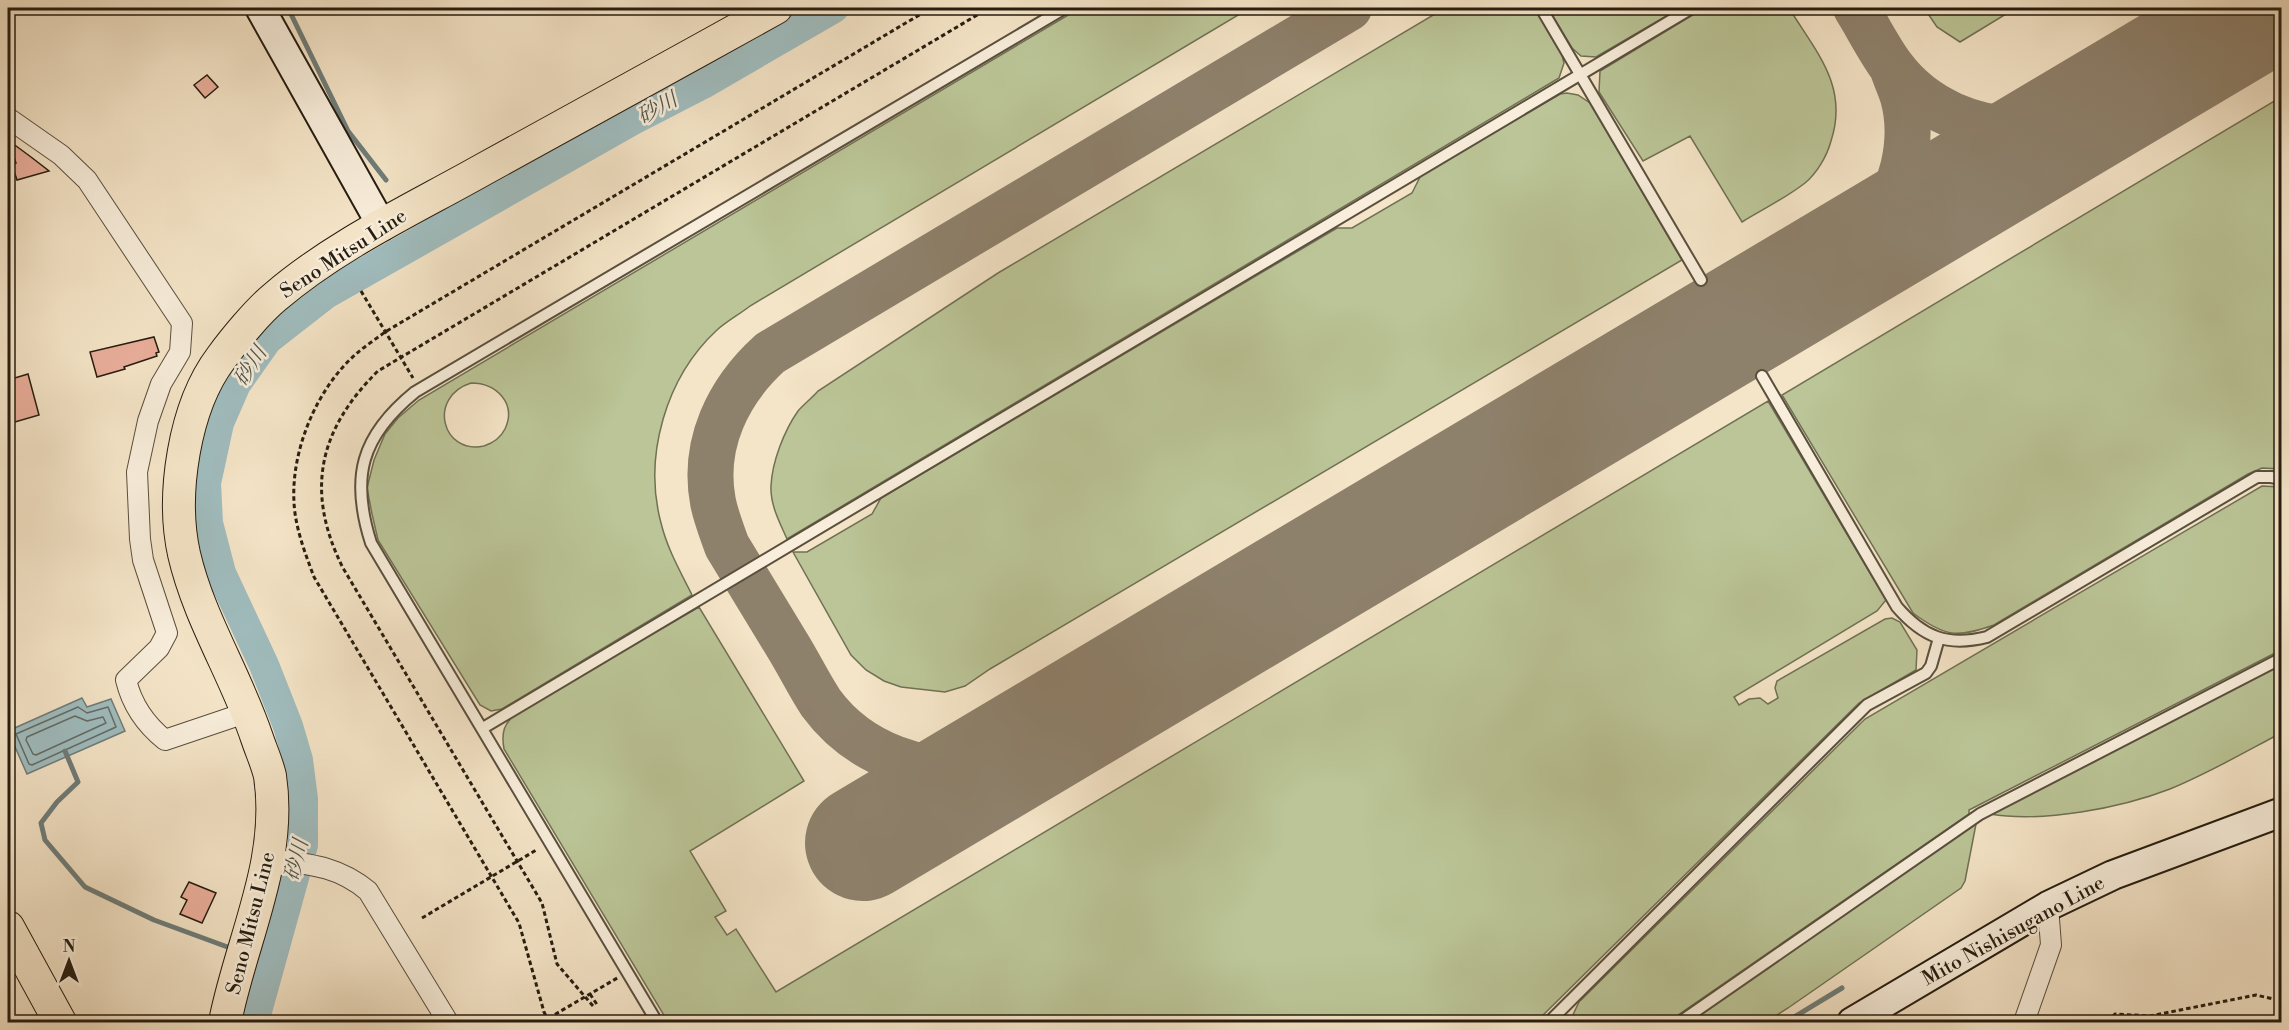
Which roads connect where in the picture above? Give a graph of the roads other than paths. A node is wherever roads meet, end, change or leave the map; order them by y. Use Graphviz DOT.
graph roads {
  1 [pos="260,8"];
  2 [pos="776,8"];
  3 [pos="1065,8"];
  4 [pos="1541,8"];
  5 [pos="1692,8"];
  6 [pos="1580,75"];
  7 [pos="8,118"];
  8 [pos="382,226"];
  9 [pos="1701,280"];
  10 [pos="1762,376"];
  11 [pos="2282,479"];
  12 [pos="1939,638"];
  13 [pos="2282,658"];
  14 [pos="248,712"];
  15 [pos="483,728"];
  16 [pos="2282,812"];
  17 [pos="286,861"];
  18 [pos="2048,906"];
  19 [pos="8,927"];
  20 [pos="1561,1018"];
  21 [pos="60,1023"];
  22 [pos="225,1023"];
  23 [pos="448,1023"];
  24 [pos="657,1023"];
  25 [pos="1549,1023"];
  26 [pos="1680,1023"];
  27 [pos="1852,1023"];
  28 [pos="2024,1023"];
  1 -- 8 [label="main road"];
  2 -- 8 [label="main road, Seno Mitsu Line"];
  3 -- 15 [label="lane"];
  4 -- 6 [label="lane"];
  5 -- 6 [label="lane"];
  6 -- 9 [label="lane"];
  6 -- 15 [label="lane"];
  7 -- 14 [label="street"];
  8 -- 14 [label="main road, Seno Mitsu Line"];
  10 -- 12 [label="lane"];
  11 -- 12 [label="lane"];
  12 -- 20 [label="lane"];
  13 -- 26 [label="lane"];
  14 -- 17 [label="main road, Seno Mitsu Line"];
  15 -- 24 [label="lane"];
  16 -- 18 [label="main road, Mito Nishisugano Line"];
  17 -- 22 [label="main road, Seno Mitsu Line"];
  17 -- 23 [label="street"];
  18 -- 27 [label="main road, Mito Nishisugano Line"];
  18 -- 28 [label="street"];
  19 -- 21 [label="main road"];
  20 -- 25 [label="lane"];
}
